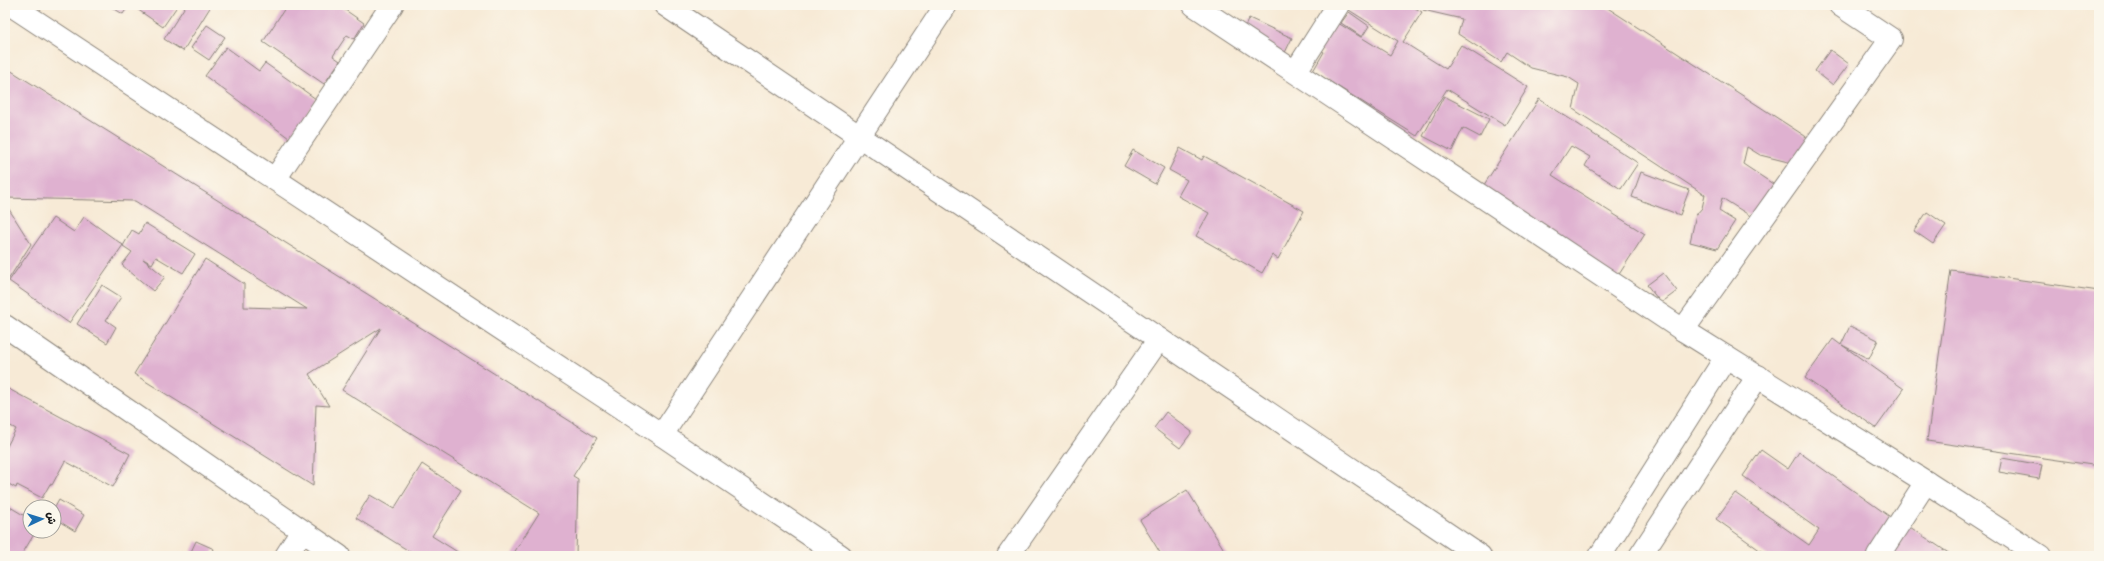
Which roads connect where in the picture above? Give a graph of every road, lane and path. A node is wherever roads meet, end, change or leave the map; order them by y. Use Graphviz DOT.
graph roads {
  1 [pos="11,5"];
  2 [pos="392,5"];
  3 [pos="666,5"];
  4 [pos="946,5"];
  5 [pos="1194,5"];
  6 [pos="1338,5"];
  7 [pos="1849,7"];
  8 [pos="1296,71"];
  9 [pos="860,136"];
  10 [pos="275,179"];
  11 [pos="5,326"];
  12 [pos="1683,330"];
  13 [pos="1159,339"];
  14 [pos="1726,356"];
  15 [pos="1758,376"];
  16 [pos="662,435"];
  17 [pos="1926,482"];
  18 [pos="302,531"];
  19 [pos="286,556"];
  20 [pos="339,556"];
  21 [pos="841,556"];
  22 [pos="1008,556"];
  23 [pos="1480,556"];
  24 [pos="1600,556"];
  25 [pos="1640,556"];
  26 [pos="1878,556"];
  27 [pos="2040,556"];
  1 -- 10 [label="street"];
  2 -- 10 [label="street"];
  3 -- 9 [label="street"];
  4 -- 9 [label="street"];
  5 -- 8 [label="street"];
  6 -- 8 [label="street"];
  7 -- 12 [label="street"];
  8 -- 12 [label="street"];
  9 -- 13 [label="street"];
  9 -- 16 [label="street"];
  10 -- 16 [label="street"];
  11 -- 18 [label="street"];
  12 -- 14 [label="street"];
  13 -- 22 [label="street"];
  13 -- 23 [label="street"];
  14 -- 15 [label="street"];
  14 -- 24 [label="street"];
  15 -- 17 [label="street"];
  15 -- 25 [label="street"];
  16 -- 21 [label="street"];
  17 -- 26 [label="street"];
  17 -- 27 [label="street"];
  18 -- 19 [label="street"];
  18 -- 20 [label="street"];
}
